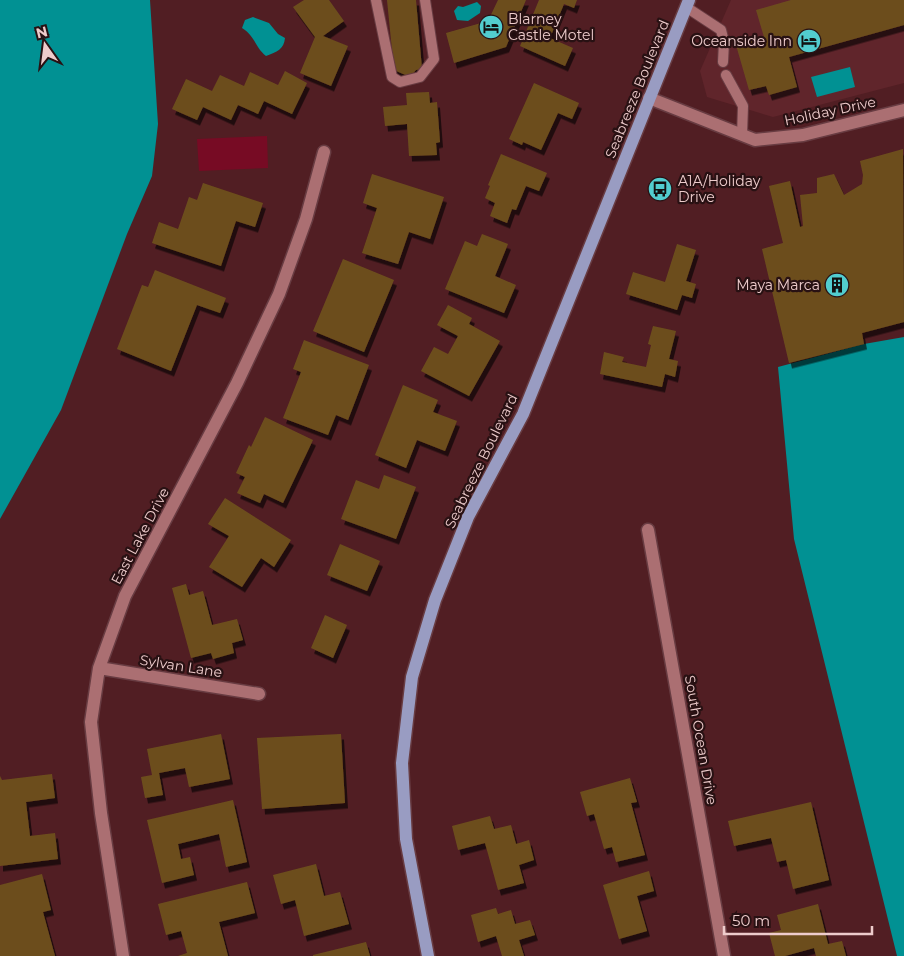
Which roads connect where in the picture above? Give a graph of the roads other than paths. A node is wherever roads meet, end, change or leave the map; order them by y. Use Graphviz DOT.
graph roads {
  1 [pos="376,0"];
  2 [pos="425,0"];
  3 [pos="687,4"];
  4 [pos="723,62"];
  5 [pos="726,74"];
  6 [pos="649,98"];
  7 [pos="904,110"];
  8 [pos="742,134"];
  9 [pos="324,152"];
  10 [pos="648,530"];
  11 [pos="99,668"];
  12 [pos="258,694"];
  13 [pos="123,956"];
  14 [pos="428,956"];
  15 [pos="724,956"];
  1 -- 2 [label="lane"];
  3 -- 4 [label="lane"];
  3 -- 6 [label="main road, Seabreeze Boulevard"];
  5 -- 8 [label="lane"];
  6 -- 8 [label="street, Holiday Drive"];
  6 -- 14 [label="main road, Seabreeze Boulevard"];
  7 -- 8 [label="street, Holiday Drive"];
  9 -- 11 [label="street, East Lake Drive"];
  10 -- 15 [label="street, South Ocean Drive"];
  11 -- 12 [label="street, Sylvan Lane"];
  11 -- 13 [label="street, East Lake Drive"];
}
